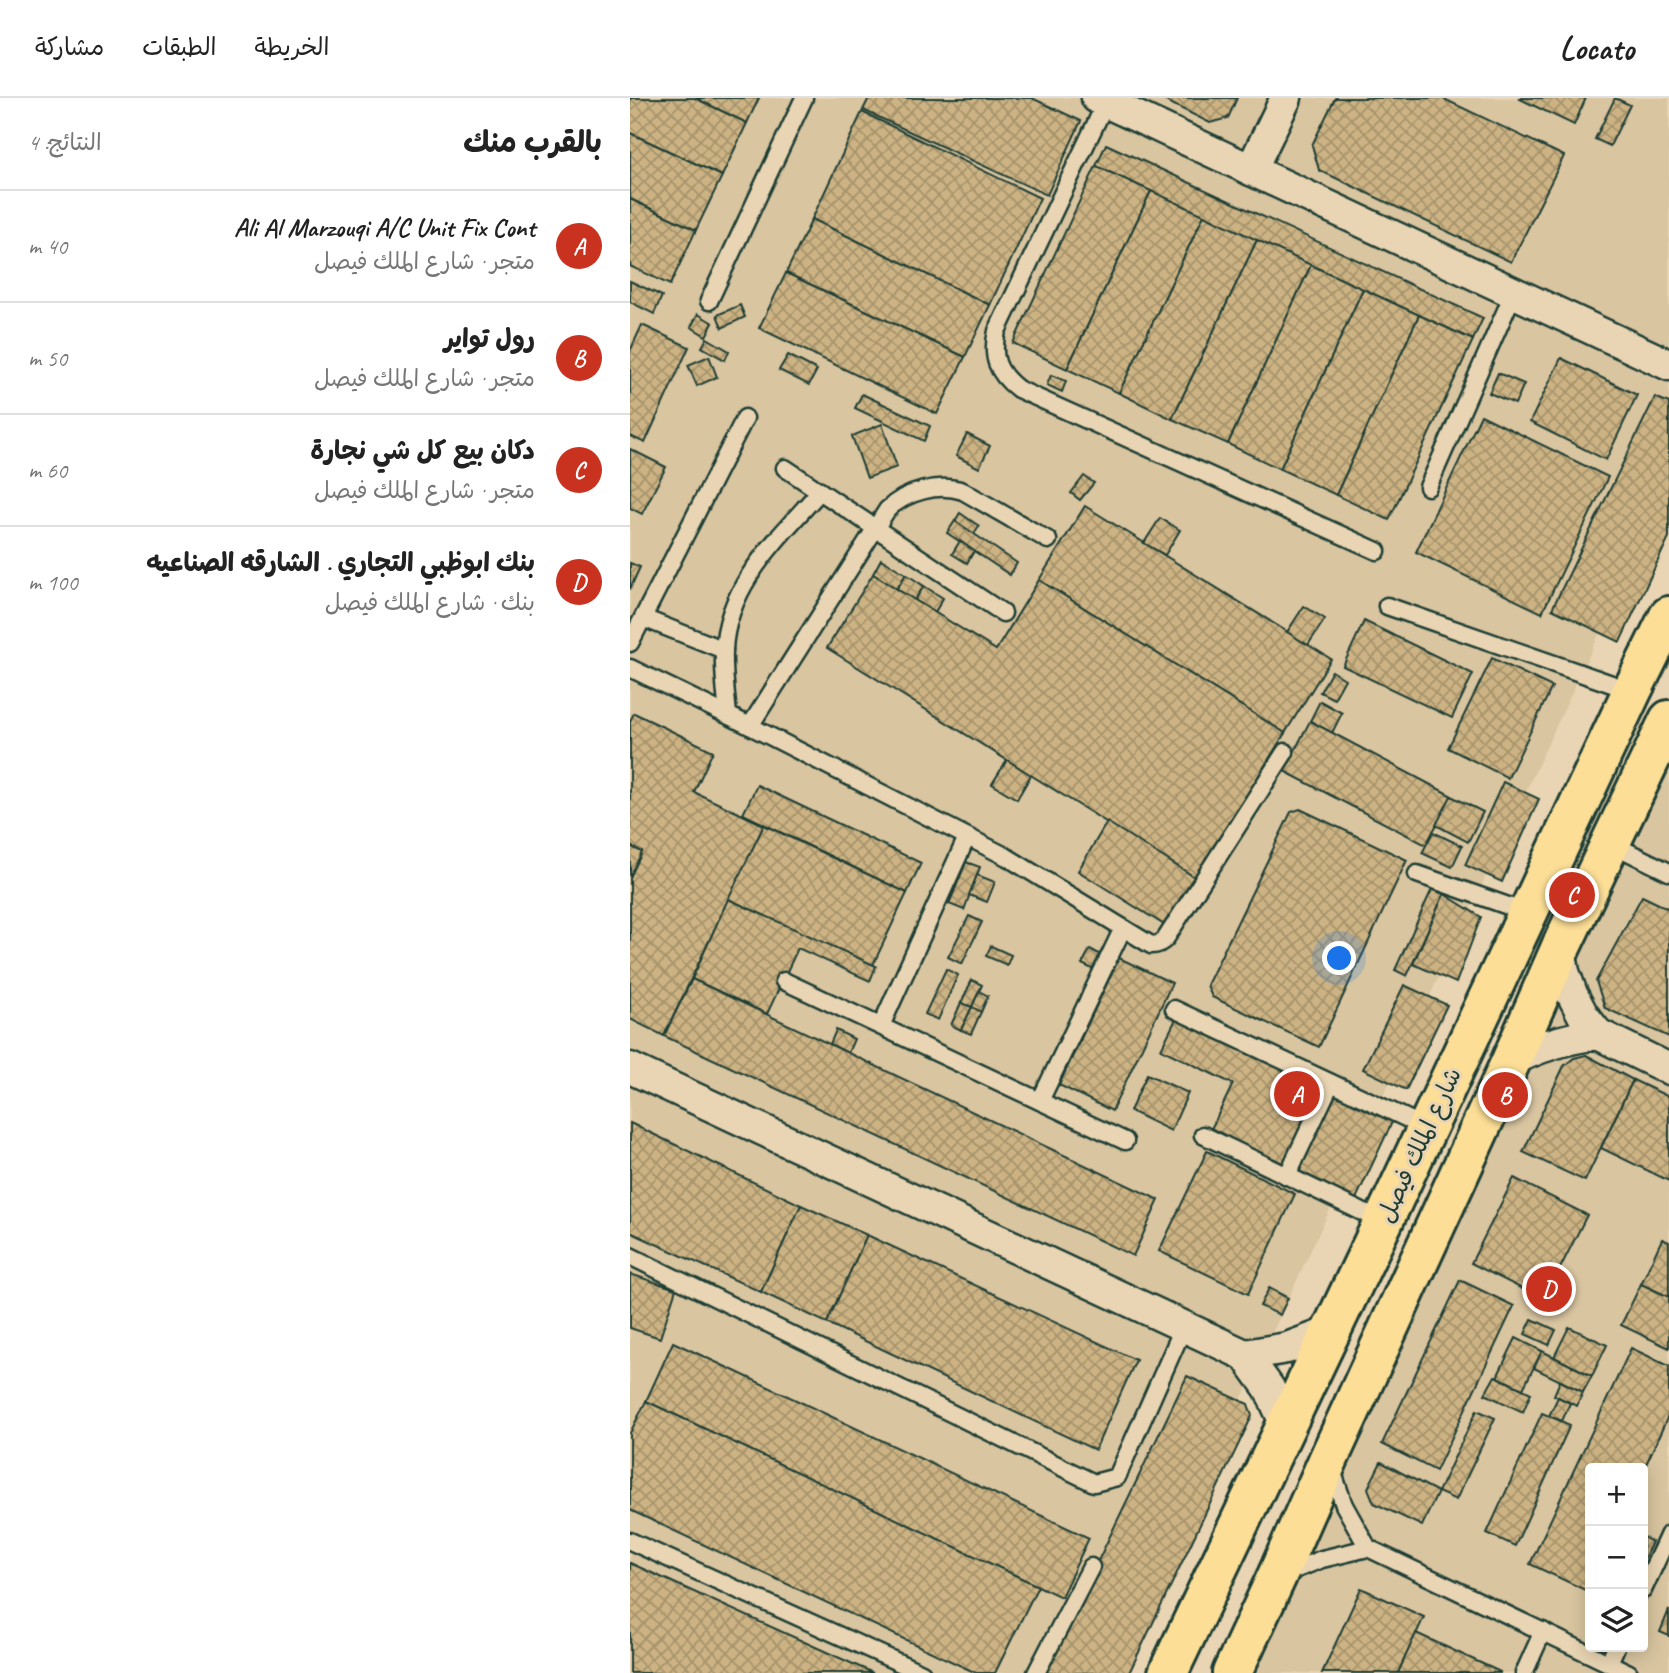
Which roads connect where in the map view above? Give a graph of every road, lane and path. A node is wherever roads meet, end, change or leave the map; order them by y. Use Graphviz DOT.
graph roads {
  1 [pos="804,98"];
  2 [pos="1286,98"];
  3 [pos="1101,100"];
  4 [pos="1251,170"];
  5 [pos="1514,292"];
  6 [pos="709,301"];
  7 [pos="1669,365"];
  8 [pos="745,418"];
  9 [pos="785,468"];
  10 [pos="1428,487"];
  11 [pos="820,491"];
  12 [pos="876,528"];
  13 [pos="1048,540"];
  14 [pos="1377,551"];
  15 [pos="1387,606"];
  16 [pos="1003,613"];
  17 [pos="1669,616"];
  18 [pos="643,618"];
  19 [pos="630,643"];
  20 [pos="724,650"];
  21 [pos="634,670"];
  22 [pos="630,687"];
  23 [pos="1632,691"];
  24 [pos="728,715"];
  25 [pos="1669,720"];
  26 [pos="750,726"];
  27 [pos="1285,752"];
  28 [pos="967,837"];
  29 [pos="1610,843"];
  30 [pos="1669,872"];
  31 [pos="1417,874"];
  32 [pos="1528,913"];
  33 [pos="1123,928"];
  34 [pos="1560,949"];
  35 [pos="784,981"];
  36 [pos="1174,1009"];
  37 [pos="881,1026"];
  38 [pos="1598,1034"];
  39 [pos="1511,1061"];
  40 [pos="630,1069"];
  41 [pos="1669,1069"];
  42 [pos="1331,1083"];
  43 [pos="1040,1101"];
  44 [pos="1427,1128"];
  45 [pos="1203,1135"];
  46 [pos="1125,1141"];
  47 [pos="1287,1176"];
  48 [pos="1383,1222"];
  49 [pos="630,1256"];
  50 [pos="1184,1326"];
  51 [pos="1330,1332"];
  52 [pos="1245,1355"];
  53 [pos="1286,1425"];
  54 [pos="1329,1458"];
  55 [pos="1669,1534"];
  56 [pos="630,1541"];
  57 [pos="1368,1548"];
  58 [pos="1091,1567"];
  59 [pos="1277,1576"];
  60 [pos="1643,1589"];
  61 [pos="1542,1631"];
  62 [pos="1614,1652"];
  63 [pos="1609,1663"];
  64 [pos="922,1673"];
  65 [pos="1036,1673"];
  66 [pos="1168,1673"];
  67 [pos="1232,1673"];
  68 [pos="1524,1673"];
  69 [pos="1629,1673"];
  1 -- 6 [label="lane"];
  2 -- 4 [label="street"];
  3 -- 4 [label="street"];
  3 -- 14 [label="lane"];
  4 -- 5 [label="street"];
  5 -- 7 [label="street"];
  5 -- 10 [label="lane"];
  8 -- 18 [label="lane"];
  9 -- 11 [label="lane"];
  11 -- 12 [label="lane"];
  11 -- 20 [label="lane"];
  12 -- 13 [label="lane"];
  12 -- 16 [label="lane"];
  12 -- 26 [label="lane"];
  15 -- 23 [label="lane"];
  17 -- 23 [label="main road, شارع الملك فيصل"];
  18 -- 19 [label="lane"];
  18 -- 20 [label="lane"];
  20 -- 24 [label="lane"];
  21 -- 22 [label="lane"];
  21 -- 24 [label="lane"];
  23 -- 32 [label="main road, شارع الملك فيصل"];
  24 -- 26 [label="lane"];
  25 -- 29 [label="main road, شارع الملك فيصل"];
  26 -- 28 [label="lane"];
  27 -- 33 [label="lane"];
  28 -- 33 [label="lane"];
  28 -- 37 [label="lane"];
  29 -- 30 [label="lane"];
  29 -- 34 [label="main road, شارع الملك فيصل"];
  31 -- 32 [label="lane"];
  32 -- 44 [label="main road, شارع الملك فيصل"];
  33 -- 43 [label="lane"];
  34 -- 38 [label="street"];
  34 -- 39 [label="main road, شارع الملك فيصل"];
  35 -- 37 [label="lane"];
  36 -- 42 [label="lane"];
  37 -- 43 [label="lane"];
  38 -- 39 [label="street"];
  38 -- 41 [label="street"];
  39 -- 54 [label="main road, شارع الملك فيصل"];
  40 -- 50 [label="street"];
  42 -- 44 [label="lane"];
  42 -- 47 [label="lane"];
  43 -- 46 [label="lane"];
  44 -- 48 [label="main road, شارع الملك فيصل"];
  45 -- 47 [label="lane"];
  47 -- 48 [label="lane"];
  48 -- 51 [label="main road, شارع الملك فيصل"];
  49 -- 50 [label="lane"];
  50 -- 52 [label="street"];
  51 -- 52 [label="street"];
  51 -- 53 [label="main road, شارع الملك فيصل"];
  52 -- 53 [label="street"];
  53 -- 66 [label="main road, شارع الملك فيصل"];
  54 -- 57 [label="lane"];
  54 -- 59 [label="main road, شارع الملك فيصل"];
  55 -- 60 [label="lane"];
  56 -- 64 [label="lane"];
  57 -- 59 [label="lane"];
  57 -- 61 [label="lane"];
  58 -- 65 [label="lane"];
  59 -- 67 [label="main road, شارع الملك فيصل"];
  61 -- 63 [label="lane"];
  61 -- 68 [label="lane"];
  62 -- 63 [label="lane"];
  63 -- 69 [label="lane"];
}
